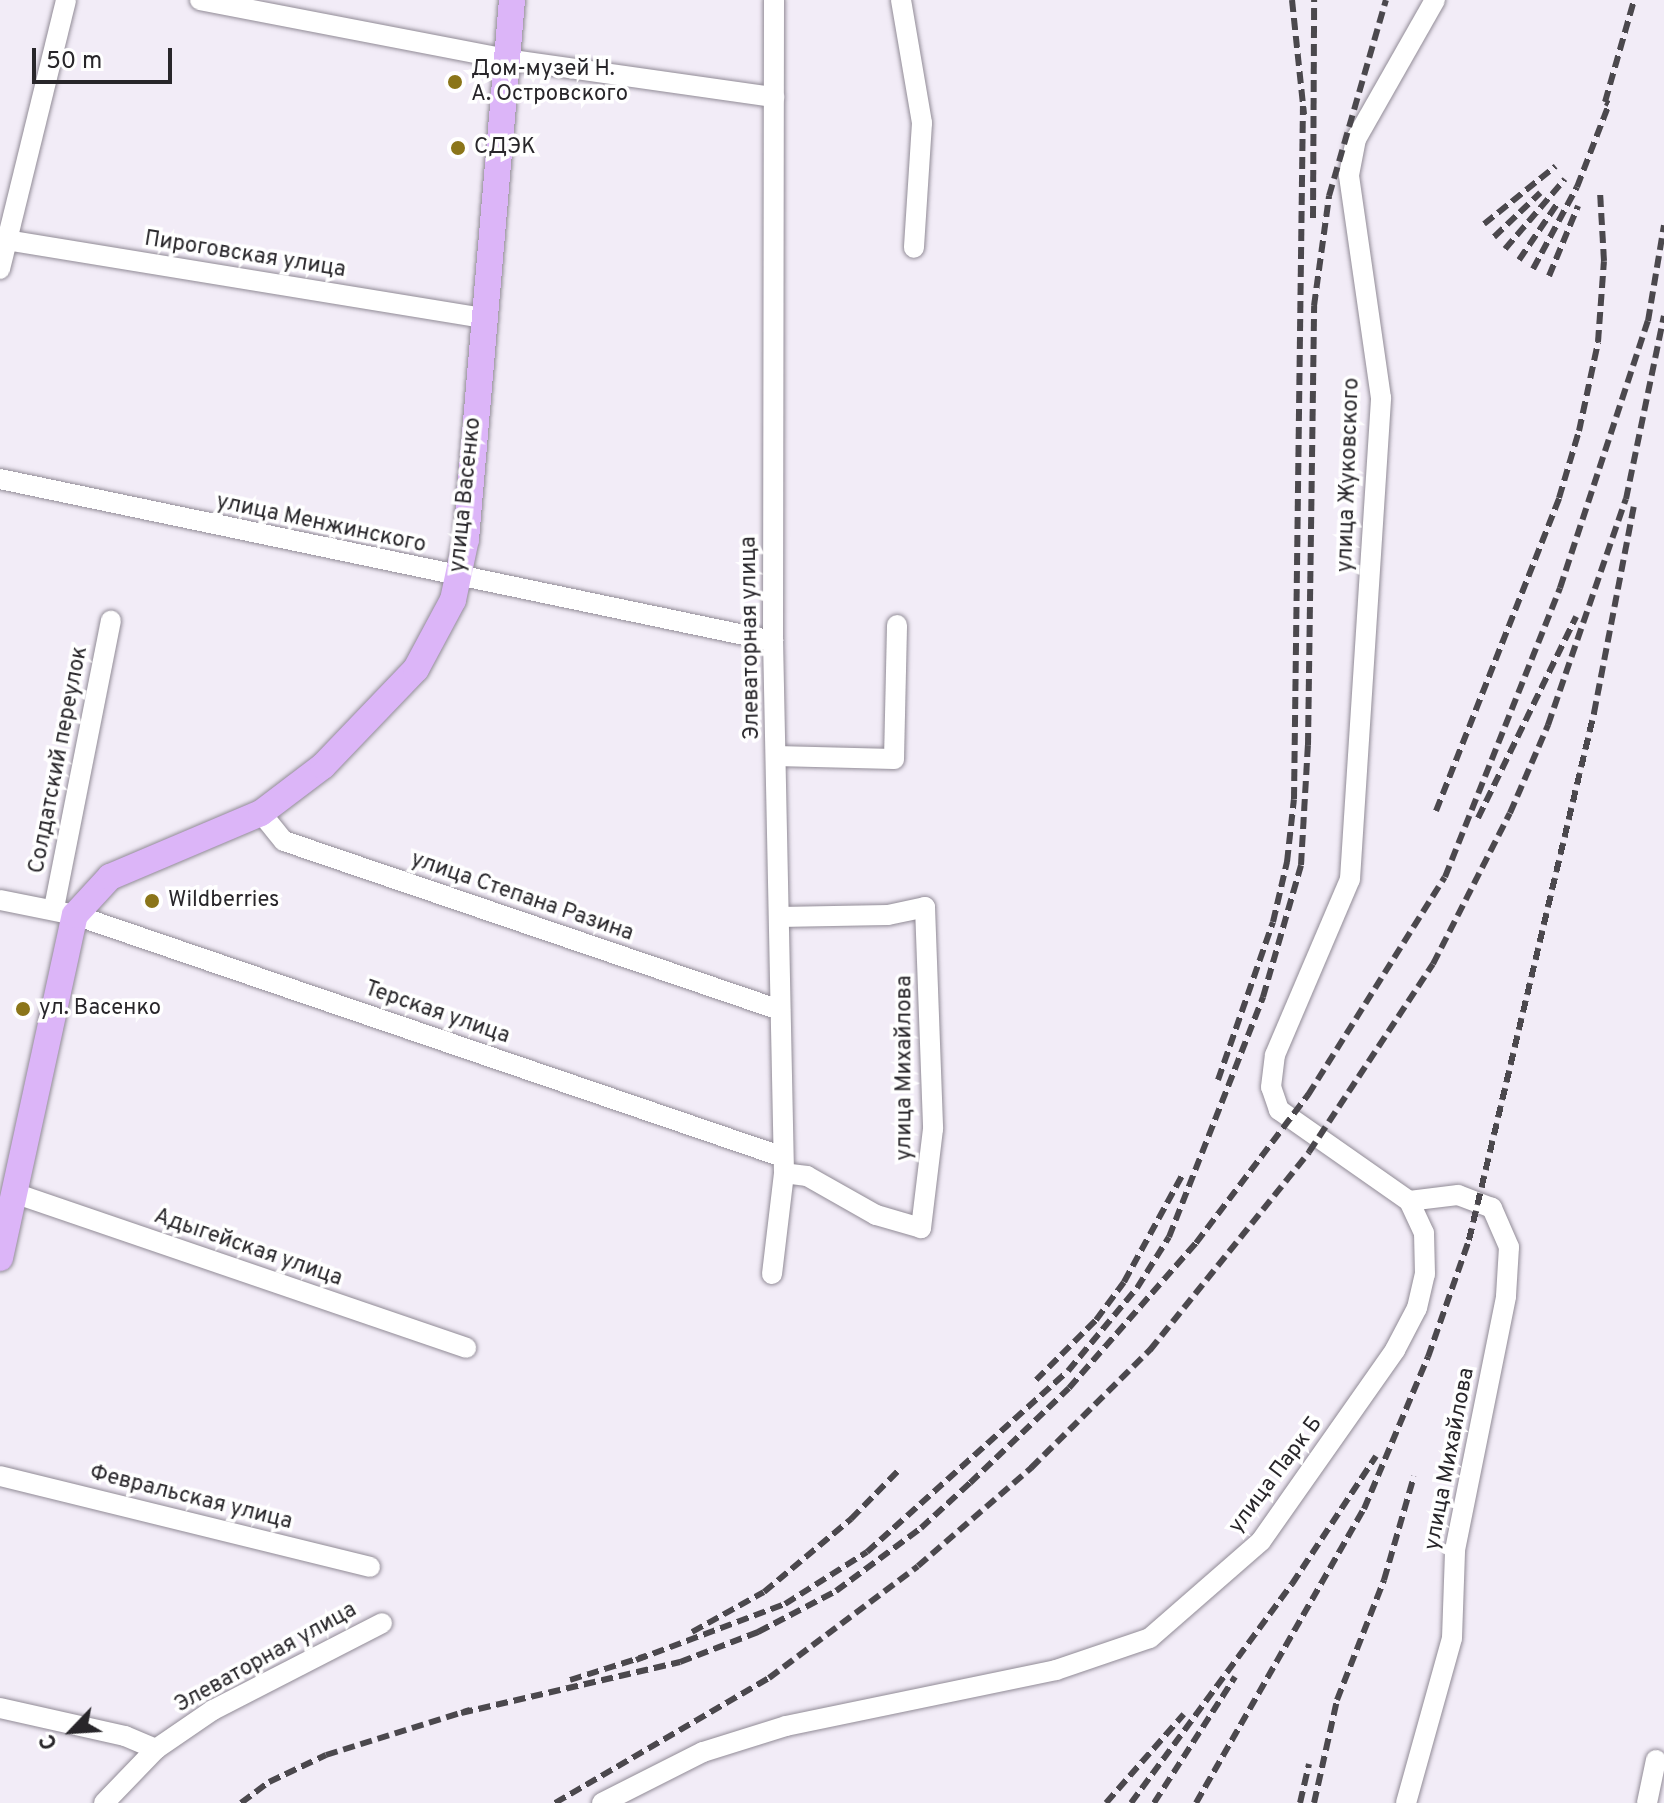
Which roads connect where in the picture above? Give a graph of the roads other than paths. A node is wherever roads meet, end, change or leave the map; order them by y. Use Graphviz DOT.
graph roads {
  1 [pos="66,0"];
  2 [pos="200,0"];
  3 [pos="512,0"];
  4 [pos="774,0"];
  5 [pos="901,0"];
  6 [pos="1435,0"];
  7 [pos="506,59"];
  8 [pos="774,97"];
  9 [pos="4,240"];
  10 [pos="914,248"];
  11 [pos="0,269"];
  12 [pos="482,318"];
  13 [pos="0,479"];
  14 [pos="457,578"];
  15 [pos="111,621"];
  16 [pos="897,625"];
  17 [pos="773,641"];
  18 [pos="776,756"];
  19 [pos="261,813"];
  20 [pos="0,900"];
  21 [pos="65,911"];
  22 [pos="779,917"];
  23 [pos="780,1010"];
  24 [pos="784,1165"];
  25 [pos="14,1193"];
  26 [pos="1409,1201"];
  27 [pos="921,1228"];
  28 [pos="0,1258"];
  29 [pos="772,1274"];
  30 [pos="466,1348"];
  31 [pos="0,1476"];
  32 [pos="370,1567"];
  33 [pos="382,1623"];
  34 [pos="0,1708"];
  35 [pos="156,1749"];
  36 [pos="1656,1760"];
  37 [pos="104,1803"];
  38 [pos="602,1803"];
  39 [pos="1406,1803"];
  40 [pos="1647,1803"];
  1 -- 9 [label="street"];
  2 -- 7 [label="street"];
  3 -- 7 [label="main road, улица Васенко"];
  4 -- 8 [label="street, Элеваторная улица"];
  5 -- 10 [label="street"];
  6 -- 26 [label="street, улица Жуковского"];
  7 -- 8 [label="street"];
  7 -- 12 [label="main road, улица Васенко"];
  8 -- 17 [label="street, Элеваторная улица"];
  9 -- 11 [label="street"];
  9 -- 12 [label="street, Пироговская улица"];
  12 -- 14 [label="main road, улица Васенко"];
  13 -- 14 [label="street, улица Менжинского"];
  14 -- 17 [label="street, улица Менжинского"];
  14 -- 19 [label="main road, улица Васенко"];
  15 -- 21 [label="street, Солдатский переулок"];
  16 -- 18 [label="street"];
  17 -- 18 [label="street, Элеваторная улица"];
  18 -- 22 [label="street, Элеваторная улица"];
  19 -- 21 [label="main road, улица Васенко"];
  19 -- 23 [label="street, улица Степана Разина"];
  20 -- 21 [label="street"];
  21 -- 24 [label="street, Терская улица"];
  21 -- 25 [label="main road"];
  22 -- 23 [label="street, Элеваторная улица"];
  22 -- 27 [label="street, улица Михайлова"];
  23 -- 24 [label="street, Элеваторная улица"];
  24 -- 27 [label="street, Терская улица"];
  24 -- 29 [label="street, Элеваторная улица"];
  25 -- 28 [label="main road"];
  25 -- 30 [label="street, Адыгейская улица"];
  26 -- 38 [label="street, улица Парк Б"];
  26 -- 39 [label="street, улица Михайлова"];
  31 -- 32 [label="street, Февральская улица"];
  33 -- 35 [label="street, Элеваторная улица"];
  34 -- 35 [label="street"];
  35 -- 37 [label="street, Элеваторная улица"];
  36 -- 40 [label="street"];
}
